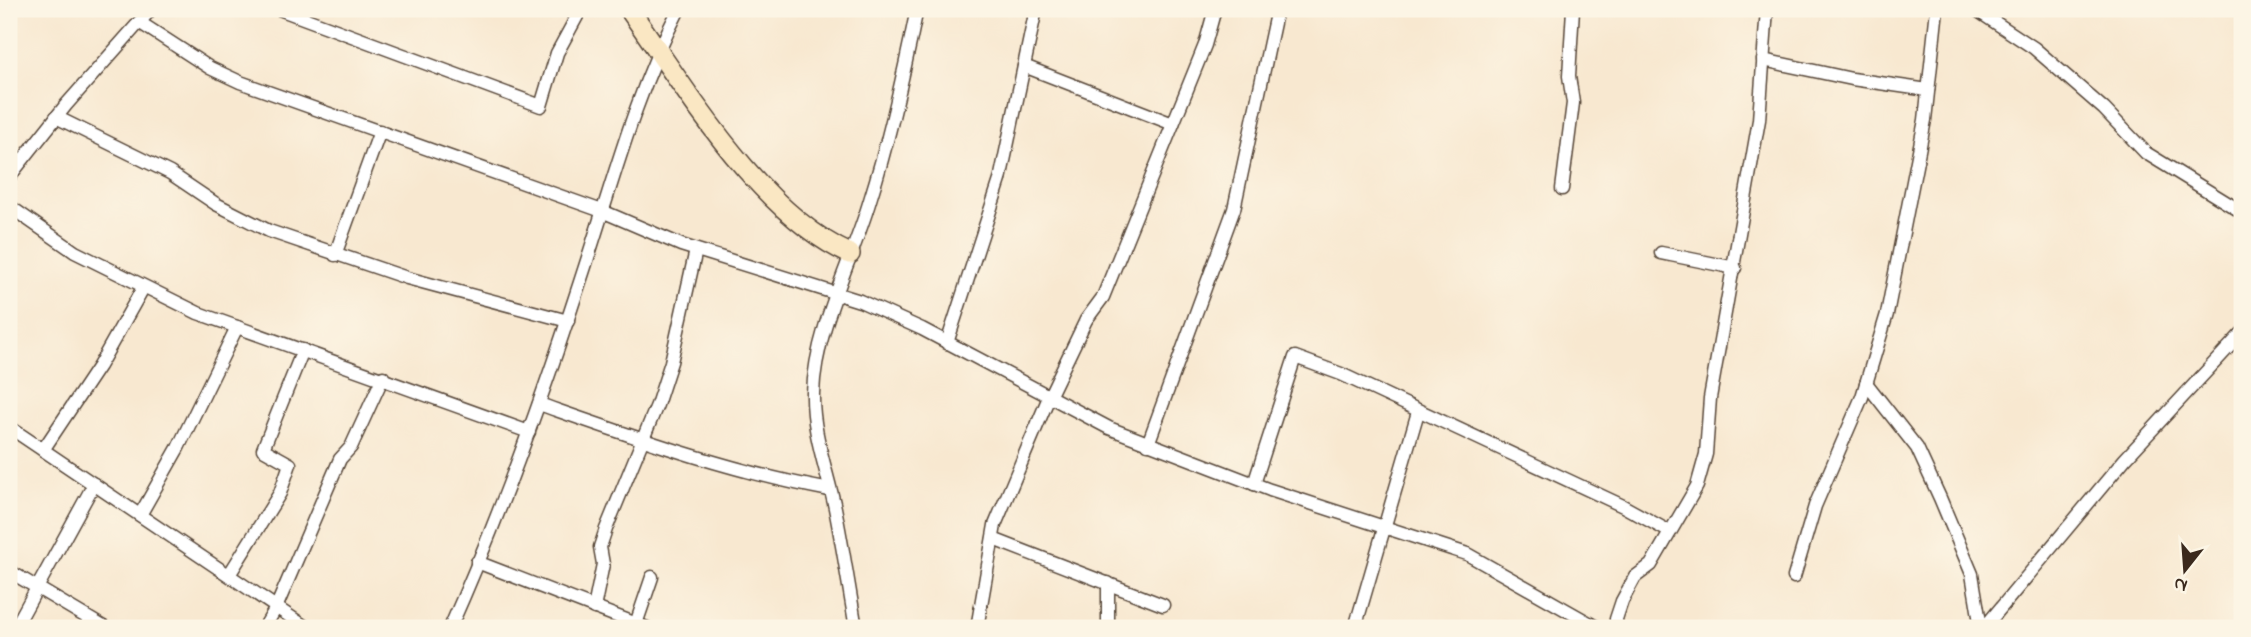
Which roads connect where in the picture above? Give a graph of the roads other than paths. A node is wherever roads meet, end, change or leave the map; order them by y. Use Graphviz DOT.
graph roads {
  1 [pos="151,9"];
  2 [pos="279,9"];
  3 [pos="581,9"];
  4 [pos="629,9"];
  5 [pos="679,9"];
  6 [pos="917,9"];
  7 [pos="1036,9"];
  8 [pos="1215,9"];
  9 [pos="1277,9"];
  10 [pos="1573,9"];
  11 [pos="1767,9"];
  12 [pos="1937,9"];
  13 [pos="1975,9"];
  14 [pos="139,22"];
  15 [pos="658,50"];
  16 [pos="1763,60"];
  17 [pos="1024,66"];
  18 [pos="1928,90"];
  19 [pos="56,117"];
  20 [pos="1173,124"];
  21 [pos="380,131"];
  22 [pos="9,177"];
  23 [pos="1562,189"];
  24 [pos="9,206"];
  25 [pos="602,211"];
  26 [pos="2242,212"];
  27 [pos="696,250"];
  28 [pos="1661,253"];
  29 [pos="850,254"];
  30 [pos="335,256"];
  31 [pos="1735,268"];
  32 [pos="143,288"];
  33 [pos="837,294"];
  34 [pos="568,321"];
  35 [pos="237,327"];
  36 [pos="2242,333"];
  37 [pos="947,343"];
  38 [pos="303,350"];
  39 [pos="383,377"];
  40 [pos="1866,383"];
  41 [pos="1049,397"];
  42 [pos="539,404"];
  43 [pos="1418,412"];
  44 [pos="9,428"];
  45 [pos="529,432"];
  46 [pos="642,439"];
  47 [pos="1148,444"];
  48 [pos="43,450"];
  49 [pos="94,484"];
  50 [pos="1254,484"];
  51 [pos="830,490"];
  52 [pos="139,515"];
  53 [pos="1385,527"];
  54 [pos="1670,532"];
  55 [pos="993,539"];
  56 [pos="477,562"];
  57 [pos="9,571"];
  58 [pos="229,575"];
  59 [pos="652,577"];
  60 [pos="1794,577"];
  61 [pos="1108,583"];
  62 [pos="36,587"];
  63 [pos="1163,605"];
  64 [pos="276,608"];
  65 [pos="594,608"];
  66 [pos="641,626"];
  67 [pos="15,628"];
  68 [pos="105,628"];
  69 [pos="264,628"];
  70 [pos="307,628"];
  71 [pos="450,628"];
  72 [pos="856,628"];
  73 [pos="977,628"];
  74 [pos="1108,628"];
  75 [pos="1355,628"];
  76 [pos="1598,628"];
  77 [pos="1617,628"];
  78 [pos="1982,628"];
  1 -- 14 [label="street"];
  2 -- 3 [label="street"];
  4 -- 15 [label="street"];
  5 -- 15 [label="street"];
  6 -- 29 [label="street"];
  7 -- 17 [label="street"];
  8 -- 20 [label="street"];
  9 -- 47 [label="street"];
  10 -- 23 [label="street"];
  11 -- 16 [label="street"];
  12 -- 18 [label="street"];
  13 -- 26 [label="street"];
  14 -- 19 [label="street"];
  14 -- 21 [label="street"];
  15 -- 25 [label="street"];
  15 -- 29 [label="street"];
  16 -- 18 [label="street"];
  16 -- 31 [label="street"];
  17 -- 20 [label="street"];
  17 -- 37 [label="street"];
  18 -- 40 [label="street"];
  19 -- 22 [label="street"];
  19 -- 30 [label="street"];
  20 -- 41 [label="street"];
  21 -- 25 [label="street"];
  21 -- 30 [label="street"];
  24 -- 32 [label="street"];
  25 -- 27 [label="street"];
  25 -- 34 [label="street"];
  27 -- 33 [label="street"];
  27 -- 46 [label="street"];
  28 -- 31 [label="street"];
  29 -- 33 [label="street"];
  30 -- 34 [label="street"];
  31 -- 54 [label="street"];
  32 -- 35 [label="street"];
  32 -- 48 [label="street"];
  33 -- 37 [label="street"];
  33 -- 51 [label="street"];
  34 -- 42 [label="street"];
  35 -- 38 [label="street"];
  35 -- 52 [label="street"];
  36 -- 78 [label="street"];
  37 -- 41 [label="street"];
  38 -- 39 [label="street"];
  38 -- 58 [label="street"];
  39 -- 45 [label="street"];
  39 -- 64 [label="street"];
  40 -- 60 [label="street"];
  40 -- 78 [label="street"];
  41 -- 47 [label="street"];
  41 -- 55 [label="street"];
  42 -- 45 [label="street"];
  42 -- 46 [label="street"];
  43 -- 50 [label="street"];
  43 -- 53 [label="street"];
  43 -- 54 [label="street"];
  44 -- 48 [label="street"];
  45 -- 56 [label="street"];
  46 -- 51 [label="street"];
  46 -- 65 [label="street"];
  47 -- 50 [label="street"];
  48 -- 49 [label="street"];
  49 -- 52 [label="street"];
  49 -- 62 [label="street"];
  50 -- 53 [label="street"];
  51 -- 72 [label="street"];
  52 -- 58 [label="street"];
  53 -- 75 [label="street"];
  53 -- 76 [label="street"];
  54 -- 77 [label="street"];
  55 -- 61 [label="street"];
  55 -- 73 [label="street"];
  56 -- 65 [label="street"];
  56 -- 71 [label="street"];
  57 -- 62 [label="street"];
  58 -- 64 [label="street"];
  59 -- 66 [label="street"];
  61 -- 63 [label="street"];
  61 -- 74 [label="street"];
  62 -- 67 [label="street"];
  62 -- 68 [label="street"];
  64 -- 69 [label="street"];
  64 -- 70 [label="street"];
  65 -- 66 [label="street"];
}
